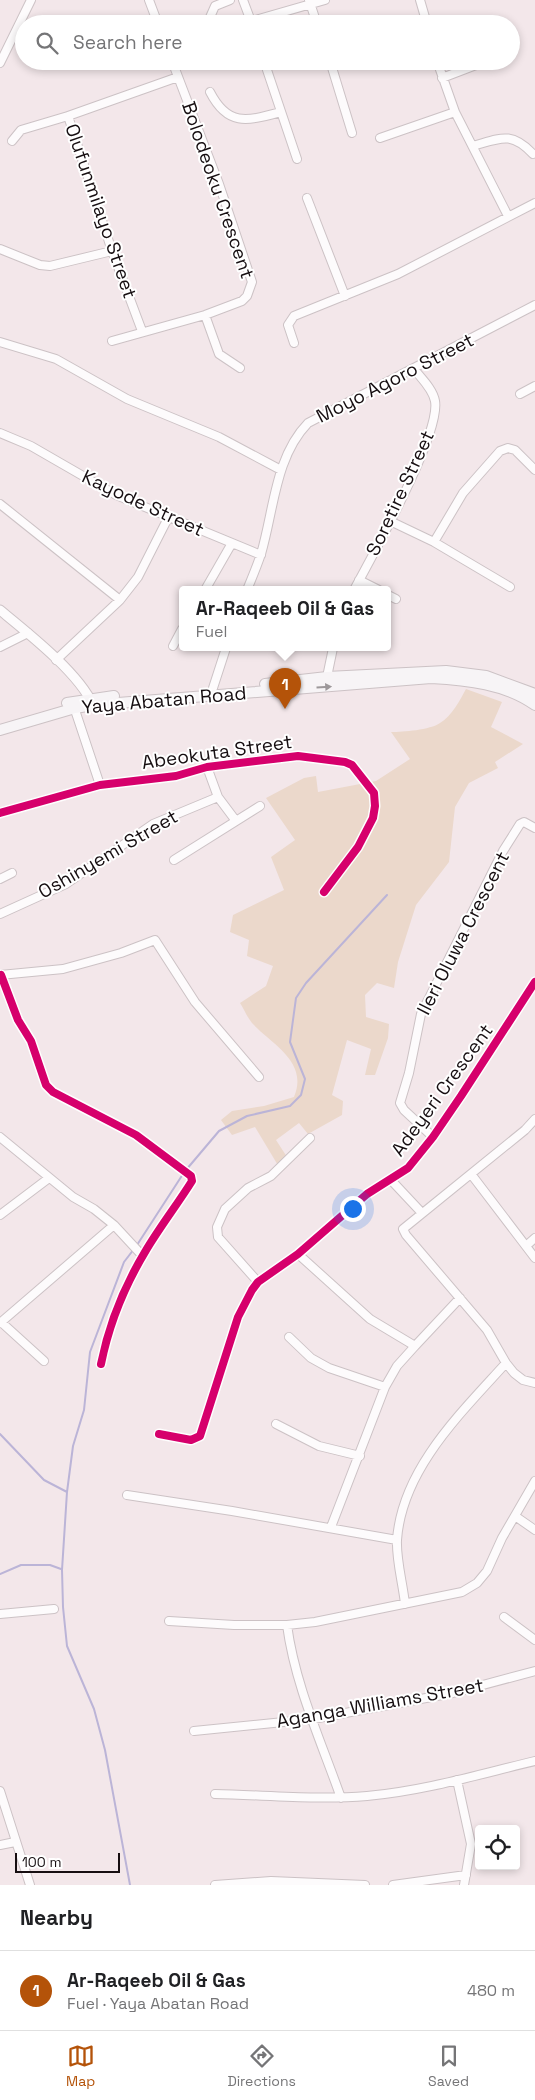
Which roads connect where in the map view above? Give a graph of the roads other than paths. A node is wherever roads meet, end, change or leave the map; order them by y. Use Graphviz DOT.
graph roads {
  1 [pos="31,0"];
  2 [pos="149,0"];
  3 [pos="230,0"];
  4 [pos="243,0"];
  5 [pos="325,0"];
  6 [pos="420,0"];
  7 [pos="310,2"];
  8 [pos="25,15"];
  9 [pos="155,15"];
  10 [pos="211,15"];
  11 [pos="249,15"];
  12 [pos="274,15"];
  13 [pos="314,15"];
  14 [pos="424,15"];
  15 [pos="15,37"];
  16 [pos="0,62"];
  17 [pos="175,70"];
  18 [pos="267,70"];
  19 [pos="333,70"];
  20 [pos="440,70"];
  21 [pos="463,70"];
  22 [pos="178,77"];
  23 [pos="442,78"];
  24 [pos="210,92"];
  25 [pos="280,112"];
  26 [pos="455,112"];
  27 [pos="68,116"];
  28 [pos="352,133"];
  29 [pos="380,138"];
  30 [pos="12,141"];
  31 [pos="473,146"];
  32 [pos="534,154"];
  33 [pos="297,159"];
  34 [pos="306,198"];
  35 [pos="535,203"];
  36 [pos="508,216"];
  37 [pos="0,249"];
  38 [pos="112,251"];
  39 [pos="345,296"];
  40 [pos="535,305"];
  41 [pos="206,315"];
  42 [pos="142,331"];
  43 [pos="112,341"];
  44 [pos="0,342"];
  45 [pos="294,342"];
  46 [pos="240,368"];
  47 [pos="414,369"];
  48 [pos="535,386"];
  49 [pos="520,394"];
  50 [pos="0,433"];
  51 [pos="281,470"];
  52 [pos="535,470"];
  53 [pos="0,504"];
  54 [pos="168,518"];
  55 [pos="390,521"];
  56 [pos="434,542"];
  57 [pos="232,543"];
  58 [pos="261,555"];
  59 [pos="359,580"];
  60 [pos="207,586"];
  61 [pos="249,586"];
  62 [pos="356,586"];
  63 [pos="371,586"];
  64 [pos="510,587"];
  65 [pos="391,596"];
  66 [pos="396,599"];
  67 [pos="120,600"];
  68 [pos="0,610"];
  69 [pos="28,633"];
  70 [pos="179,635"];
  71 [pos="173,646"];
  72 [pos="0,647"];
  73 [pos="225,651"];
  74 [pos="332,651"];
  75 [pos="56,660"];
  76 [pos="328,677"];
  77 [pos="213,688"];
  78 [pos="535,694"];
  79 [pos="92,701"];
  80 [pos="74,704"];
  81 [pos="535,705"];
  82 [pos="0,724"];
  83 [pos="0,730"];
  84 [pos="208,767"];
  85 [pos="100,785"];
  86 [pos="218,797"];
  87 [pos="260,806"];
  88 [pos="0,813"];
  89 [pos="236,821"];
  90 [pos="535,828"];
  91 [pos="174,860"];
  92 [pos="12,873"];
  93 [pos="0,879"];
  94 [pos="324,892"];
  95 [pos="0,914"];
  96 [pos="0,975"];
  97 [pos="535,982"];
  98 [pos="259,1077"];
  99 [pos="535,1119"];
  100 [pos="0,1137"];
  101 [pos="433,1137"];
  102 [pos="310,1138"];
  103 [pos="472,1174"];
  104 [pos="49,1178"];
  105 [pos="391,1180"];
  106 [pos="422,1212"];
  107 [pos="0,1215"];
  108 [pos="114,1224"];
  109 [pos="535,1238"];
  110 [pos="526,1246"];
  111 [pos="142,1252"];
  112 [pos="298,1254"];
  113 [pos="535,1258"];
  114 [pos="258,1282"];
  115 [pos="460,1298"];
  116 [pos="1,1323"];
  117 [pos="288,1337"];
  118 [pos="415,1346"];
  119 [pos="44,1361"];
  120 [pos="506,1363"];
  121 [pos="101,1364"];
  122 [pos="535,1383"];
  123 [pos="385,1387"];
  124 [pos="276,1424"];
  125 [pos="159,1434"];
  126 [pos="360,1456"];
  127 [pos="535,1481"];
  128 [pos="127,1496"];
  129 [pos="515,1516"];
  130 [pos="330,1527"];
  131 [pos="535,1530"];
  132 [pos="397,1540"];
  133 [pos="405,1604"];
  134 [pos="54,1610"];
  135 [pos="0,1614"];
  136 [pos="504,1617"];
  137 [pos="169,1621"];
  138 [pos="287,1625"];
  139 [pos="535,1640"];
  140 [pos="535,1671"];
  141 [pos="313,1718"];
  142 [pos="194,1731"];
  143 [pos="535,1761"];
  144 [pos="457,1780"];
  145 [pos="0,1792"];
  146 [pos="215,1794"];
  147 [pos="341,1798"];
  148 [pos="15,1842"];
  149 [pos="0,1845"];
  150 [pos="466,1875"];
  151 [pos="30,1885"];
  152 [pos="214,1885"];
  153 [pos="364,1885"];
  154 [pos="393,1885"];
  155 [pos="464,1885"];
  1 -- 8 [label="street"];
  2 -- 9 [label="street"];
  3 -- 10 [label="street"];
  4 -- 11 [label="street"];
  5 -- 7 [label="street"];
  6 -- 14 [label="street"];
  7 -- 12 [label="street"];
  7 -- 13 [label="street"];
  15 -- 16 [label="street"];
  17 -- 22 [label="street, Bolodeoku Crescent"];
  18 -- 25 [label="street"];
  19 -- 28 [label="street"];
  20 -- 23 [label="street"];
  21 -- 23 [label="street"];
  22 -- 27 [label="street, Olufunmilayo Street"];
  22 -- 41 [label="street, Bolodeoku Crescent"];
  23 -- 26 [label="street"];
  24 -- 25 [label="street"];
  25 -- 33 [label="street"];
  26 -- 29 [label="street"];
  26 -- 31 [label="street"];
  27 -- 30 [label="street"];
  27 -- 38 [label="street, Olufunmilayo Street"];
  31 -- 32 [label="street"];
  31 -- 36 [label="street"];
  34 -- 39 [label="street"];
  35 -- 36 [label="street"];
  36 -- 39 [label="street"];
  37 -- 38 [label="street"];
  38 -- 42 [label="street, Olufunmilayo Street"];
  39 -- 45 [label="street"];
  40 -- 47 [label="street, Moyo Agoro Street"];
  41 -- 42 [label="street, Bolodeoku Crescent"];
  41 -- 46 [label="street"];
  42 -- 43 [label="street, Bolodeoku Crescent"];
  44 -- 51 [label="street"];
  47 -- 51 [label="street, Moyo Agoro Street"];
  47 -- 55 [label="street, Soretire Street"];
  48 -- 49 [label="street"];
  50 -- 54 [label="street, Kayode Street"];
  51 -- 58 [label="street, Moyo Agoro Street"];
  52 -- 56 [label="street"];
  53 -- 67 [label="street"];
  54 -- 57 [label="street, Kayode Street"];
  54 -- 67 [label="street"];
  55 -- 56 [label="street"];
  55 -- 59 [label="street, Soretire Street"];
  56 -- 64 [label="street"];
  57 -- 58 [label="street, Kayode Street"];
  57 -- 60 [label="street"];
  58 -- 61 [label="street, Moyo Agoro Street"];
  59 -- 62 [label="street, Soretire Street"];
  59 -- 63 [label="street"];
  65 -- 66 [label="street"];
  67 -- 75 [label="street"];
  68 -- 69 [label="street"];
  69 -- 72 [label="street"];
  69 -- 75 [label="street"];
  70 -- 71 [label="street"];
  73 -- 77 [label="street"];
  74 -- 76 [label="street"];
  75 -- 79 [label="street"];
  76 -- 77 [label="main road, Yaya Abatan Road"];
  76 -- 78 [label="main road, Yaya Abatan Road"];
  77 -- 79 [label="main road, Yaya Abatan Road"];
  79 -- 80 [label="main road, Yaya Abatan Road"];
  79 -- 81 [label="main road, Yaya Abatan Road, one-way"];
  80 -- 82 [label="main road, Yaya Abatan Road"];
  80 -- 83 [label="main road, Yaya Abatan Road"];
  80 -- 85 [label="street"];
  84 -- 85 [label="street, Abeokuta Street"];
  84 -- 86 [label="street"];
  84 -- 94 [label="street, Abeokuta Street"];
  85 -- 88 [label="street, Abeokuta Street"];
  86 -- 89 [label="street"];
  86 -- 95 [label="street, Oshinyemi Street"];
  87 -- 89 [label="street"];
  89 -- 91 [label="street"];
  90 -- 101 [label="street, Ileri Oluwa Crescent"];
  92 -- 93 [label="street"];
  96 -- 98 [label="street"];
  96 -- 111 [label="street"];
  97 -- 101 [label="street, Adeyeri Crescent"];
  99 -- 103 [label="street"];
  100 -- 104 [label="street"];
  101 -- 105 [label="street, Adeyeri Crescent"];
  102 -- 114 [label="street"];
  103 -- 106 [label="street"];
  103 -- 110 [label="street"];
  104 -- 107 [label="street"];
  104 -- 108 [label="street"];
  105 -- 106 [label="street"];
  105 -- 112 [label="street, Adeyeri Crescent"];
  106 -- 115 [label="street"];
  108 -- 111 [label="street"];
  108 -- 116 [label="street"];
  109 -- 110 [label="street"];
  110 -- 113 [label="street"];
  111 -- 121 [label="street"];
  112 -- 114 [label="street, Adeyeri Crescent"];
  112 -- 118 [label="street"];
  114 -- 125 [label="street, Adeyeri Crescent"];
  115 -- 118 [label="street"];
  115 -- 120 [label="street"];
  116 -- 119 [label="street"];
  117 -- 123 [label="street"];
  118 -- 123 [label="street"];
  120 -- 122 [label="street"];
  120 -- 132 [label="street"];
  123 -- 126 [label="street"];
  124 -- 126 [label="street"];
  126 -- 130 [label="street"];
  127 -- 129 [label="street"];
  128 -- 130 [label="street"];
  129 -- 131 [label="street"];
  129 -- 133 [label="street"];
  130 -- 132 [label="street"];
  132 -- 133 [label="street"];
  133 -- 138 [label="street"];
  134 -- 135 [label="street"];
  136 -- 139 [label="street"];
  137 -- 138 [label="street"];
  138 -- 141 [label="street"];
  140 -- 141 [label="street, Aganga Williams Street"];
  141 -- 142 [label="street, Aganga Williams Street"];
  141 -- 147 [label="street"];
  143 -- 144 [label="street"];
  144 -- 147 [label="street"];
  144 -- 150 [label="street"];
  145 -- 148 [label="street"];
  146 -- 147 [label="street"];
  148 -- 149 [label="street"];
  148 -- 151 [label="street"];
  150 -- 154 [label="street"];
  150 -- 155 [label="street"];
  152 -- 153 [label="street"];
}
